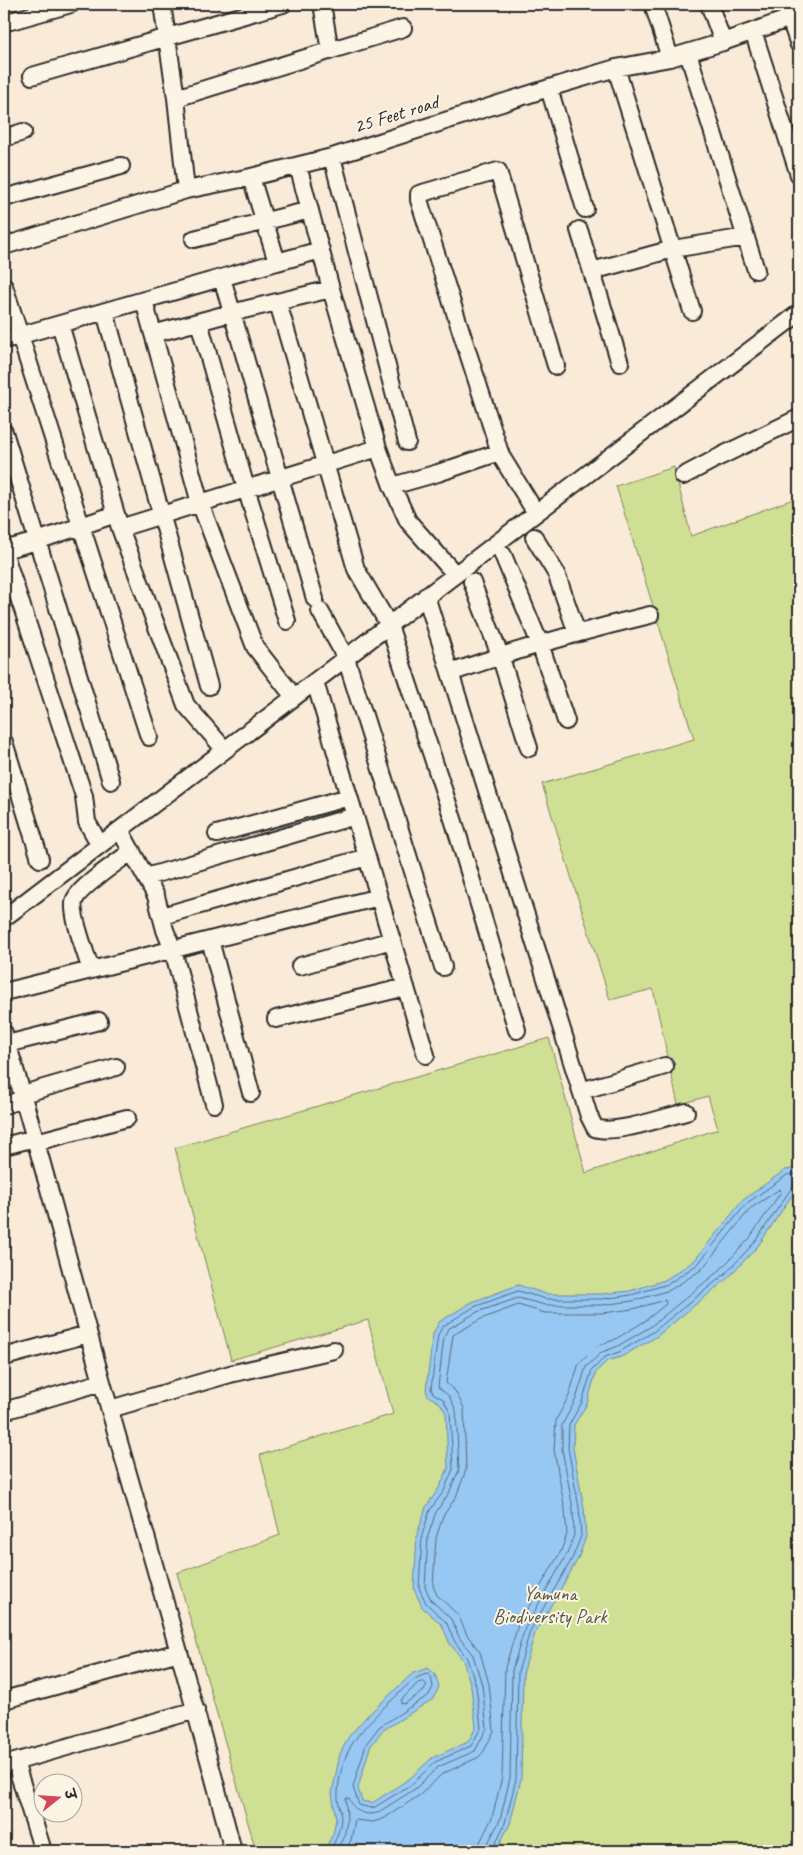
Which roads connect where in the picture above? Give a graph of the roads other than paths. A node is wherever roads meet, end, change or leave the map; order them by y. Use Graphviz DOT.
graph roads {
  1 [pos="71,4"];
  2 [pos="162,4"];
  3 [pos="283,4"];
  4 [pos="322,4"];
  5 [pos="653,4"];
  6 [pos="709,4"];
  7 [pos="792,12"];
  8 [pos="11,21"];
  9 [pos="403,28"];
  10 [pos="753,31"];
  11 [pos="167,37"];
  12 [pos="723,42"];
  13 [pos="799,45"];
  14 [pos="330,51"];
  15 [pos="688,53"];
  16 [pos="670,58"];
  17 [pos="616,68"];
  18 [pos="32,76"];
  19 [pos="549,88"];
  20 [pos="176,98"];
  21 [pos="23,132"];
  22 [pos="4,138"];
  23 [pos="332,157"];
  24 [pos="121,166"];
  25 [pos="298,166"];
  26 [pos="799,175"];
  27 [pos="251,177"];
  28 [pos="186,190"];
  29 [pos="4,198"];
  30 [pos="585,209"];
  31 [pos="310,210"];
  32 [pos="264,222"];
  33 [pos="579,230"];
  34 [pos="746,237"];
  35 [pos="194,239"];
  36 [pos="4,246"];
  37 [pos="673,249"];
  38 [pos="321,250"];
  39 [pos="276,262"];
  40 [pos="756,270"];
  41 [pos="592,271"];
  42 [pos="222,278"];
  43 [pos="4,286"];
  44 [pos="331,290"];
  45 [pos="144,301"];
  46 [pos="278,303"];
  47 [pos="692,310"];
  48 [pos="105,312"];
  49 [pos="799,312"];
  50 [pos="231,314"];
  51 [pos="199,322"];
  52 [pos="60,324"];
  53 [pos="153,334"];
  54 [pos="20,336"];
  55 [pos="4,340"];
  56 [pos="620,363"];
  57 [pos="556,366"];
  58 [pos="799,418"];
  59 [pos="4,432"];
  60 [pos="408,442"];
  61 [pos="378,448"];
  62 [pos="502,457"];
  63 [pos="325,464"];
  64 [pos="683,476"];
  65 [pos="279,478"];
  66 [pos="392,486"];
  67 [pos="246,488"];
  68 [pos="200,503"];
  69 [pos="536,514"];
  70 [pos="161,515"];
  71 [pos="118,521"];
  72 [pos="81,526"];
  73 [pos="534,537"];
  74 [pos="37,540"];
  75 [pos="4,551"];
  76 [pos="503,555"];
  77 [pos="455,574"];
  78 [pos="472,582"];
  79 [pos="426,596"];
  80 [pos="650,615"];
  81 [pos="287,621"];
  82 [pos="389,625"];
  83 [pos="577,633"];
  84 [pos="540,644"];
  85 [pos="500,655"];
  86 [pos="346,658"];
  87 [pos="450,673"];
  88 [pos="315,682"];
  89 [pos="209,686"];
  90 [pos="294,698"];
  91 [pos="566,721"];
  92 [pos="149,737"];
  93 [pos="4,742"];
  94 [pos="529,748"];
  95 [pos="225,750"];
  96 [pos="111,781"];
  97 [pos="349,797"];
  98 [pos="355,816"];
  99 [pos="120,830"];
  100 [pos="217,834"];
  101 [pos="100,845"];
  102 [pos="132,851"];
  103 [pos="367,857"];
  104 [pos="40,859"];
  105 [pos="146,877"];
  106 [pos="379,897"];
  107 [pos="162,916"];
  108 [pos="4,918"];
  109 [pos="210,940"];
  110 [pos="392,940"];
  111 [pos="173,950"];
  112 [pos="300,966"];
  113 [pos="443,967"];
  114 [pos="91,970"];
  115 [pos="406,987"];
  116 [pos="4,992"];
  117 [pos="276,1019"];
  118 [pos="99,1021"];
  119 [pos="517,1030"];
  120 [pos="6,1046"];
  121 [pos="426,1054"];
  122 [pos="665,1066"];
  123 [pos="116,1068"];
  124 [pos="581,1091"];
  125 [pos="251,1093"];
  126 [pos="23,1097"];
  127 [pos="214,1104"];
  128 [pos="4,1105"];
  129 [pos="686,1112"];
  130 [pos="127,1118"];
  131 [pos="36,1140"];
  132 [pos="4,1146"];
  133 [pos="88,1334"];
  134 [pos="334,1350"];
  135 [pos="4,1357"];
  136 [pos="102,1382"];
  137 [pos="110,1410"];
  138 [pos="4,1411"];
  139 [pos="179,1652"];
  140 [pos="5,1697"];
  141 [pos="196,1710"];
  142 [pos="9,1764"];
  143 [pos="43,1851"];
  144 [pos="233,1851"];
  1 -- 8 [label="street"];
  2 -- 11 [label="street"];
  3 -- 11 [label="street"];
  4 -- 14 [label="street"];
  5 -- 16 [label="street"];
  6 -- 12 [label="street"];
  7 -- 10 [label="street, 25 Feet road"];
  7 -- 13 [label="street"];
  9 -- 14 [label="street"];
  10 -- 12 [label="street, 25 Feet road"];
  10 -- 26 [label="street"];
  11 -- 18 [label="street"];
  11 -- 20 [label="street"];
  12 -- 15 [label="street, 25 Feet road"];
  14 -- 20 [label="street"];
  15 -- 16 [label="street, 25 Feet road"];
  15 -- 34 [label="street"];
  16 -- 17 [label="street, 25 Feet road"];
  17 -- 19 [label="street, 25 Feet road"];
  17 -- 37 [label="street"];
  19 -- 23 [label="street, 25 Feet road"];
  19 -- 30 [label="street"];
  20 -- 28 [label="street"];
  21 -- 22 [label="street"];
  23 -- 25 [label="street, 25 Feet road"];
  23 -- 60 [label="street"];
  24 -- 29 [label="street"];
  25 -- 27 [label="street, 25 Feet road"];
  25 -- 31 [label="street"];
  27 -- 28 [label="street, 25 Feet road"];
  27 -- 32 [label="street"];
  28 -- 36 [label="street, 25 Feet road"];
  31 -- 32 [label="street"];
  31 -- 38 [label="street"];
  32 -- 35 [label="street"];
  32 -- 39 [label="street"];
  33 -- 41 [label="street"];
  34 -- 37 [label="street"];
  34 -- 40 [label="street"];
  37 -- 41 [label="street"];
  37 -- 47 [label="street"];
  38 -- 39 [label="street"];
  38 -- 44 [label="street"];
  39 -- 42 [label="street"];
  41 -- 56 [label="street"];
  42 -- 45 [label="street"];
  42 -- 50 [label="street"];
  43 -- 54 [label="street"];
  44 -- 46 [label="street"];
  44 -- 61 [label="street"];
  45 -- 48 [label="street"];
  45 -- 53 [label="street"];
  46 -- 50 [label="street"];
  46 -- 63 [label="street"];
  48 -- 52 [label="street"];
  48 -- 70 [label="street"];
  49 -- 69 [label="street"];
  50 -- 51 [label="street"];
  50 -- 65 [label="street"];
  51 -- 53 [label="street"];
  51 -- 67 [label="street"];
  52 -- 54 [label="street"];
  52 -- 71 [label="street"];
  53 -- 68 [label="street"];
  54 -- 55 [label="street"];
  54 -- 72 [label="street"];
  57 -- 62 [label="street"];
  58 -- 64 [label="street"];
  59 -- 74 [label="street"];
  61 -- 63 [label="street"];
  61 -- 66 [label="street"];
  62 -- 66 [label="street"];
  62 -- 69 [label="street"];
  63 -- 65 [label="street"];
  63 -- 82 [label="street"];
  65 -- 67 [label="street"];
  65 -- 86 [label="street"];
  66 -- 77 [label="street"];
  67 -- 68 [label="street"];
  67 -- 81 [label="street"];
  68 -- 70 [label="street"];
  68 -- 90 [label="street"];
  69 -- 77 [label="street"];
  70 -- 71 [label="street"];
  70 -- 89 [label="street"];
  71 -- 72 [label="street"];
  71 -- 95 [label="street"];
  72 -- 74 [label="street"];
  72 -- 92 [label="street"];
  73 -- 83 [label="street"];
  74 -- 75 [label="street"];
  74 -- 96 [label="street"];
  75 -- 101 [label="street"];
  76 -- 84 [label="street"];
  77 -- 79 [label="street"];
  78 -- 85 [label="street"];
  79 -- 82 [label="street"];
  79 -- 87 [label="street"];
  80 -- 83 [label="street"];
  82 -- 86 [label="street"];
  82 -- 119 [label="street"];
  83 -- 84 [label="street"];
  84 -- 85 [label="street"];
  84 -- 91 [label="street"];
  85 -- 87 [label="street"];
  85 -- 94 [label="street"];
  86 -- 88 [label="street"];
  86 -- 113 [label="street"];
  87 -- 124 [label="street"];
  88 -- 90 [label="street"];
  88 -- 97 [label="street"];
  90 -- 95 [label="street"];
  93 -- 104 [label="street"];
  95 -- 99 [label="street"];
  97 -- 98 [label="street"];
  97 -- 100 [label="street"];
  98 -- 103 [label="street"];
  98 -- 105 [label="street"];
  99 -- 101 [label="street"];
  99 -- 102 [label="street"];
  101 -- 108 [label="street"];
  102 -- 105 [label="street"];
  102 -- 114 [label="street"];
  103 -- 106 [label="street"];
  103 -- 107 [label="street"];
  105 -- 107 [label="street"];
  106 -- 109 [label="street"];
  106 -- 110 [label="street"];
  107 -- 111 [label="street"];
  109 -- 111 [label="street"];
  109 -- 125 [label="street"];
  110 -- 112 [label="street"];
  110 -- 115 [label="street"];
  111 -- 114 [label="street"];
  111 -- 127 [label="street"];
  114 -- 116 [label="street"];
  115 -- 117 [label="street"];
  115 -- 121 [label="street"];
  118 -- 120 [label="street"];
  120 -- 126 [label="street"];
  122 -- 124 [label="street"];
  123 -- 126 [label="street"];
  124 -- 129 [label="street"];
  126 -- 128 [label="street"];
  126 -- 131 [label="street"];
  130 -- 131 [label="street"];
  131 -- 132 [label="street"];
  131 -- 133 [label="street"];
  133 -- 135 [label="street"];
  133 -- 136 [label="street"];
  134 -- 137 [label="street"];
  136 -- 137 [label="street"];
  136 -- 138 [label="street"];
  137 -- 139 [label="street"];
  139 -- 140 [label="street"];
  139 -- 141 [label="street"];
  141 -- 142 [label="street"];
  141 -- 144 [label="street"];
  142 -- 143 [label="street"];
}
